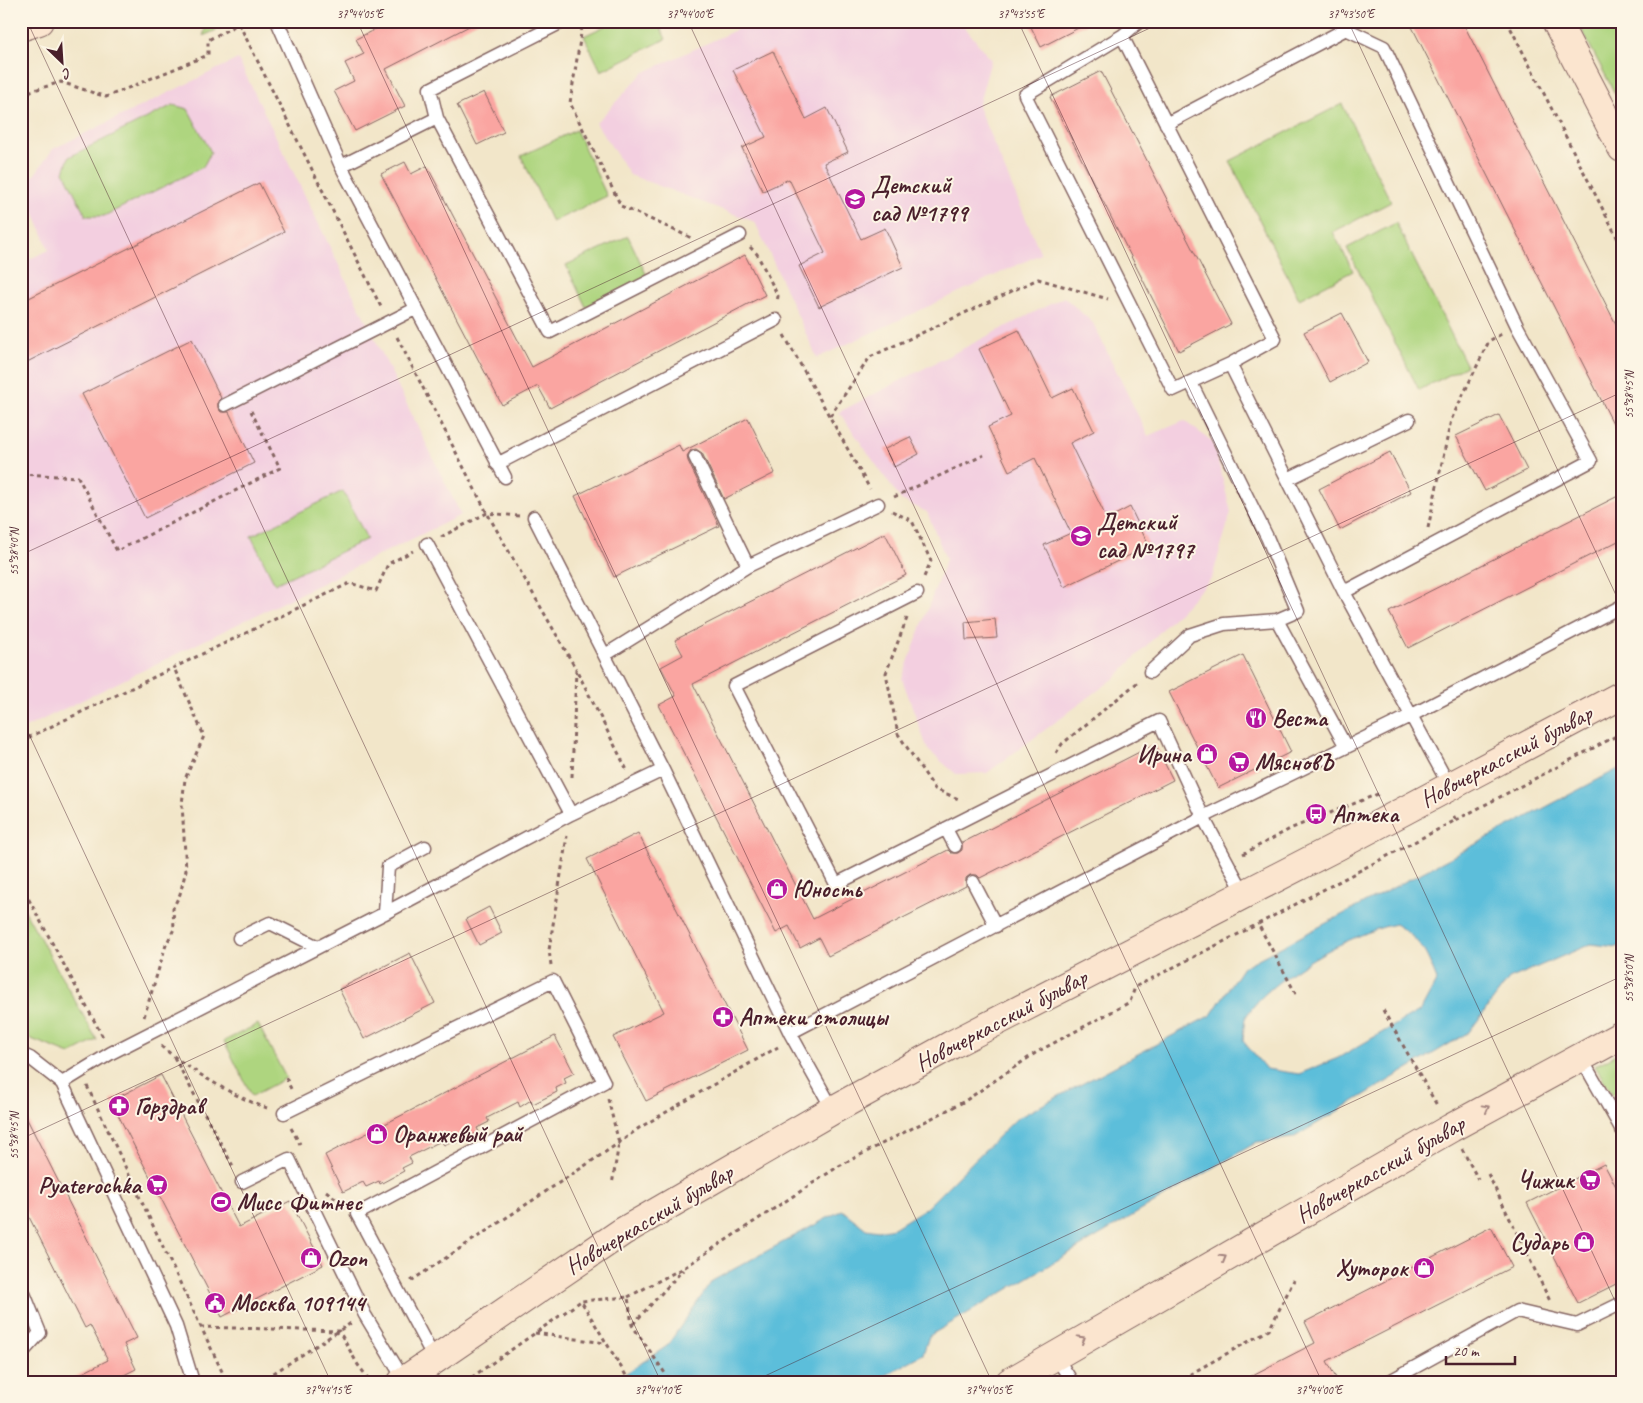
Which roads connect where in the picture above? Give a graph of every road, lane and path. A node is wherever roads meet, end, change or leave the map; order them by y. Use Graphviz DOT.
graph roads {
  1 [pos="39,21"];
  2 [pos="244,21"];
  3 [pos="277,21"];
  4 [pos="564,21"];
  5 [pos="583,21"];
  6 [pos="1140,21"];
  7 [pos="1507,21"];
  8 [pos="1556,21"];
  9 [pos="238,24"];
  10 [pos="1343,25"];
  11 [pos="21,27"];
  12 [pos="1122,36"];
  13 [pos="21,94"];
  14 [pos="437,118"];
  15 [pos="1166,124"];
  16 [pos="1622,148"];
  17 [pos="341,166"];
  18 [pos="740,235"];
  19 [pos="1622,247"];
  20 [pos="715,248"];
  21 [pos="1130,306"];
  22 [pos="415,309"];
  23 [pos="776,320"];
  24 [pos="390,323"];
  25 [pos="1517,326"];
  26 [pos="1230,364"];
  27 [pos="1191,383"];
  28 [pos="243,396"];
  29 [pos="225,405"];
  30 [pos="830,416"];
  31 [pos="1410,420"];
  32 [pos="984,455"];
  33 [pos="695,457"];
  34 [pos="497,464"];
  35 [pos="21,474"];
  36 [pos="505,477"];
  37 [pos="1288,480"];
  38 [pos="878,504"];
  39 [pos="487,513"];
  40 [pos="534,517"];
  41 [pos="427,544"];
  42 [pos="1424,549"];
  43 [pos="748,566"];
  44 [pos="1344,592"];
  45 [pos="916,593"];
  46 [pos="1622,606"];
  47 [pos="1277,620"];
  48 [pos="605,655"];
  49 [pos="174,668"];
  50 [pos="576,669"];
  51 [pos="1150,672"];
  52 [pos="1622,695"];
  53 [pos="1412,715"];
  54 [pos="1622,733"];
  55 [pos="21,741"];
  56 [pos="1346,748"];
  57 [pos="663,770"];
  58 [pos="1036,782"];
  59 [pos="634,784"];
  60 [pos="1450,787"];
  61 [pos="983,810"];
  62 [pos="571,814"];
  63 [pos="1203,817"];
  64 [pos="1456,820"];
  65 [pos="946,829"];
  66 [pos="955,846"];
  67 [pos="425,847"];
  68 [pos="973,882"];
  69 [pos="21,885"];
  70 [pos="1245,895"];
  71 [pos="385,913"];
  72 [pos="1258,924"];
  73 [pos="996,926"];
  74 [pos="239,938"];
  75 [pos="1266,940"];
  76 [pos="318,947"];
  77 [pos="553,981"];
  78 [pos="1296,994"];
  79 [pos="1382,1010"];
  80 [pos="792,1035"];
  81 [pos="1622,1035"];
  82 [pos="141,1038"];
  83 [pos="112,1053"];
  84 [pos="21,1054"];
  85 [pos="1580,1056"];
  86 [pos="173,1057"];
  87 [pos="80,1073"];
  88 [pos="604,1082"];
  89 [pos="62,1083"];
  90 [pos="833,1110"];
  91 [pos="1440,1110"];
  92 [pos="284,1113"];
  93 [pos="1622,1130"];
  94 [pos="1458,1142"];
  95 [pos="619,1143"];
  96 [pos="301,1146"];
  97 [pos="1488,1174"];
  98 [pos="1478,1179"];
  99 [pos="242,1182"];
  100 [pos="612,1185"];
  101 [pos="322,1188"];
  102 [pos="357,1214"];
  103 [pos="685,1267"];
  104 [pos="1294,1280"];
  105 [pos="21,1286"];
  106 [pos="397,1290"];
  107 [pos="628,1297"];
  108 [pos="580,1301"];
  109 [pos="1622,1303"];
  110 [pos="365,1315"];
  111 [pos="1560,1321"];
  112 [pos="632,1325"];
  113 [pos="176,1326"];
  114 [pos="201,1327"];
  115 [pos="339,1331"];
  116 [pos="534,1332"];
  117 [pos="604,1342"];
  118 [pos="21,1354"];
  119 [pos="1055,1355"];
  120 [pos="434,1358"];
  121 [pos="187,1380"];
  122 [pos="403,1381"];
  123 [pos="227,1382"];
  124 [pos="260,1382"];
  125 [pos="371,1382"];
  126 [pos="465,1382"];
  127 [pos="630,1382"];
  128 [pos="671,1382"];
  129 [pos="1010,1382"];
  130 [pos="1072,1382"];
  131 [pos="1176,1382"];
  132 [pos="1388,1382"];
  1 -- 11 [label="street"];
  2 -- 9 [label="path"];
  3 -- 17 [label="lane"];
  4 -- 14 [label="lane"];
  5 -- 20 [label="path"];
  6 -- 12 [label="lane"];
  7 -- 19 [label="path"];
  8 -- 16 [label="street"];
  9 -- 13 [label="path"];
  9 -- 24 [label="path"];
  10 -- 15 [label="lane"];
  10 -- 25 [label="lane"];
  12 -- 15 [label="lane"];
  12 -- 21 [label="lane"];
  14 -- 17 [label="lane"];
  14 -- 20 [label="lane"];
  15 -- 26 [label="lane"];
  17 -- 22 [label="lane"];
  18 -- 20 [label="lane"];
  18 -- 23 [label="path"];
  21 -- 27 [label="lane"];
  21 -- 30 [label="path"];
  22 -- 24 [label="lane"];
  22 -- 34 [label="lane"];
  23 -- 30 [label="path"];
  23 -- 34 [label="lane"];
  24 -- 28 [label="lane"];
  24 -- 39 [label="path"];
  25 -- 42 [label="path"];
  25 -- 42 [label="lane"];
  26 -- 27 [label="lane"];
  26 -- 37 [label="lane"];
  27 -- 47 [label="lane"];
  28 -- 29 [label="lane"];
  28 -- 35 [label="path"];
  30 -- 38 [label="path"];
  31 -- 37 [label="lane"];
  32 -- 38 [label="path"];
  33 -- 43 [label="lane"];
  34 -- 36 [label="lane"];
  37 -- 44 [label="lane"];
  38 -- 43 [label="lane"];
  38 -- 45 [label="path"];
  39 -- 40 [label="path"];
  39 -- 41 [label="path"];
  39 -- 50 [label="path"];
  40 -- 48 [label="lane"];
  41 -- 49 [label="path"];
  41 -- 62 [label="lane"];
  42 -- 44 [label="lane"];
  43 -- 48 [label="lane"];
  44 -- 53 [label="lane"];
  45 -- 61 [label="path"];
  45 -- 65 [label="lane"];
  46 -- 53 [label="lane"];
  47 -- 51 [label="lane"];
  47 -- 56 [label="lane"];
  48 -- 57 [label="lane"];
  49 -- 55 [label="path"];
  49 -- 82 [label="path"];
  50 -- 59 [label="path"];
  50 -- 62 [label="path"];
  51 -- 58 [label="path"];
  52 -- 60 [label="street, Новочеркасский бульвар"];
  53 -- 56 [label="lane"];
  53 -- 60 [label="lane"];
  54 -- 64 [label="path"];
  56 -- 63 [label="lane"];
  57 -- 59 [label="lane"];
  57 -- 80 [label="lane"];
  58 -- 61 [label="lane"];
  58 -- 63 [label="lane"];
  59 -- 62 [label="lane"];
  60 -- 70 [label="street, Новочеркасский бульвар"];
  61 -- 65 [label="lane"];
  62 -- 71 [label="lane"];
  62 -- 77 [label="path"];
  63 -- 70 [label="lane"];
  63 -- 73 [label="lane"];
  65 -- 66 [label="lane"];
  67 -- 71 [label="lane"];
  68 -- 73 [label="lane"];
  69 -- 83 [label="path"];
  70 -- 90 [label="street, Новочеркасский бульвар"];
  71 -- 76 [label="lane"];
  72 -- 103 [label="path"];
  73 -- 80 [label="lane"];
  74 -- 76 [label="lane"];
  75 -- 78 [label="path"];
  76 -- 82 [label="lane"];
  77 -- 88 [label="lane"];
  77 -- 92 [label="lane"];
  79 -- 91 [label="path"];
  80 -- 90 [label="lane"];
  80 -- 95 [label="path"];
  81 -- 85 [label="street, Новочеркасский бульвар"];
  82 -- 83 [label="lane"];
  82 -- 86 [label="path"];
  83 -- 87 [label="lane"];
  84 -- 89 [label="lane"];
  85 -- 93 [label="lane"];
  119 -- 85 [label="street, Новочеркасский бульвар, one-way"];
  86 -- 92 [label="path"];
  86 -- 99 [label="path"];
  87 -- 89 [label="lane"];
  87 -- 114 [label="path"];
  88 -- 95 [label="path"];
  88 -- 102 [label="lane"];
  89 -- 113 [label="lane"];
  90 -- 120 [label="street, Новочеркасский бульвар"];
  92 -- 96 [label="path"];
  94 -- 98 [label="path"];
  95 -- 100 [label="path"];
  95 -- 106 [label="path"];
  97 -- 111 [label="path"];
  99 -- 110 [label="lane"];
  101 -- 102 [label="path"];
  102 -- 106 [label="lane"];
  103 -- 107 [label="path"];
  103 -- 112 [label="path"];
  104 -- 131 [label="path"];
  105 -- 118 [label="lane"];
  106 -- 120 [label="lane"];
  107 -- 108 [label="path"];
  107 -- 112 [label="path"];
  108 -- 116 [label="path"];
  108 -- 117 [label="path"];
  109 -- 111 [label="lane"];
  110 -- 115 [label="path"];
  110 -- 122 [label="lane"];
  111 -- 132 [label="lane"];
  112 -- 128 [label="path"];
  113 -- 114 [label="path"];
  113 -- 121 [label="lane"];
  114 -- 115 [label="path"];
  114 -- 123 [label="path"];
  115 -- 124 [label="path"];
  115 -- 125 [label="path"];
  116 -- 117 [label="path"];
  116 -- 126 [label="path"];
  117 -- 127 [label="path"];
  119 -- 129 [label="street, Новочеркасский бульвар"];
  119 -- 130 [label="lane"];
  120 -- 122 [label="street, Новочеркасский бульвар"];
}
